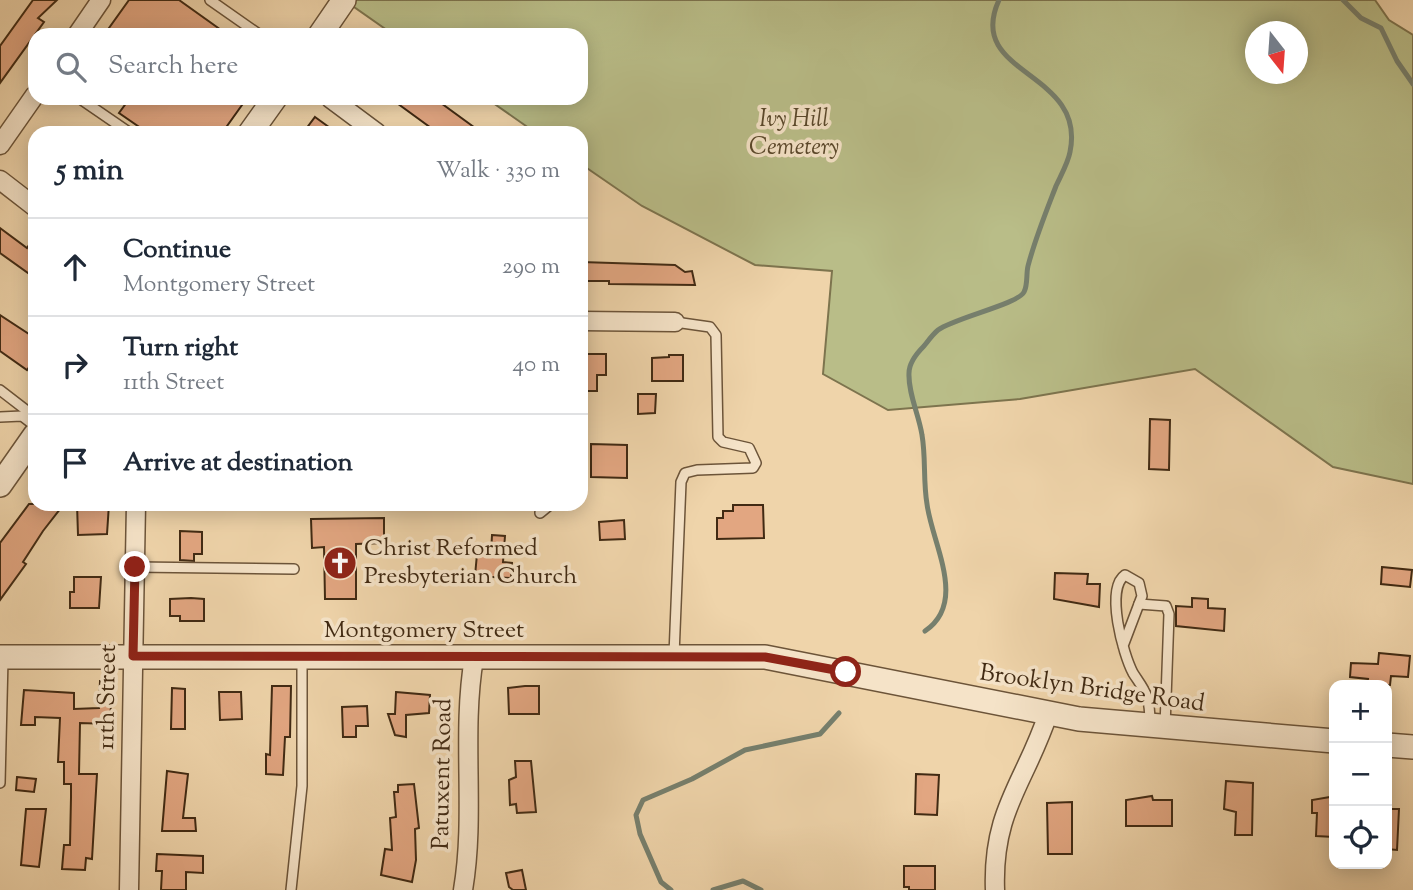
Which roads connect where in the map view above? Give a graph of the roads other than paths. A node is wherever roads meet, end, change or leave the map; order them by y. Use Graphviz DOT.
graph roads {
  1 [pos="102,0"];
  2 [pos="210,0"];
  3 [pos="344,0"];
  4 [pos="82,28"];
  5 [pos="250,28"];
  6 [pos="325,28"];
  7 [pos="28,105"];
  8 [pos="89,105"];
  9 [pos="270,105"];
  10 [pos="339,105"];
  11 [pos="120,126"];
  12 [pos="255,126"];
  13 [pos="368,126"];
  14 [pos="0,145"];
  15 [pos="0,180"];
  16 [pos="28,201"];
  17 [pos="588,321"];
  18 [pos="675,322"];
  19 [pos="0,390"];
  20 [pos="28,412"];
  21 [pos="0,417"];
  22 [pos="28,421"];
  23 [pos="28,445"];
  24 [pos="0,485"];
  25 [pos="136,511"];
  26 [pos="135,567"];
  27 [pos="294,569"];
  28 [pos="1139,604"];
  29 [pos="1123,646"];
  30 [pos="133,656"];
  31 [pos="2,657"];
  32 [pos="302,657"];
  33 [pos="673,657"];
  34 [pos="474,658"];
  35 [pos="846,672"];
  36 [pos="1048,714"];
  37 [pos="1158,727"];
  38 [pos="1329,741"];
  39 [pos="1392,745"];
  40 [pos="1413,747"];
  41 [pos="0,783"];
  42 [pos="129,890"];
  43 [pos="291,890"];
  44 [pos="463,890"];
  45 [pos="995,890"];
  1 -- 4 [label="street"];
  2 -- 5 [label="lane"];
  3 -- 6 [label="street"];
  7 -- 14 [label="street"];
  8 -- 11 [label="lane"];
  9 -- 12 [label="street"];
  10 -- 13 [label="street"];
  15 -- 16 [label="street"];
  17 -- 18 [label="street"];
  18 -- 33 [label="lane"];
  19 -- 20 [label="lane"];
  21 -- 22 [label="lane"];
  23 -- 24 [label="street"];
  25 -- 26 [label="street, 11th Street"];
  26 -- 27 [label="lane"];
  26 -- 30 [label="street, 11th Street"];
  28 -- 29 [label="lane"];
  28 -- 29 [label="lane"];
  28 -- 37 [label="lane"];
  29 -- 37 [label="lane"];
  30 -- 31 [label="street, Montgomery Street"];
  30 -- 32 [label="street, Montgomery Street"];
  30 -- 42 [label="street, 11th Street"];
  31 -- 41 [label="lane"];
  32 -- 34 [label="street, Montgomery Street"];
  32 -- 43 [label="lane"];
  33 -- 34 [label="street, Montgomery Street"];
  33 -- 35 [label="street, Montgomery Street"];
  34 -- 44 [label="street, Patuxent Road"];
  35 -- 36 [label="street, Brooklyn Bridge Road"];
  36 -- 37 [label="street, Brooklyn Bridge Road"];
  36 -- 45 [label="street"];
  37 -- 38 [label="street, Brooklyn Bridge Road"];
  39 -- 40 [label="street"];
}
